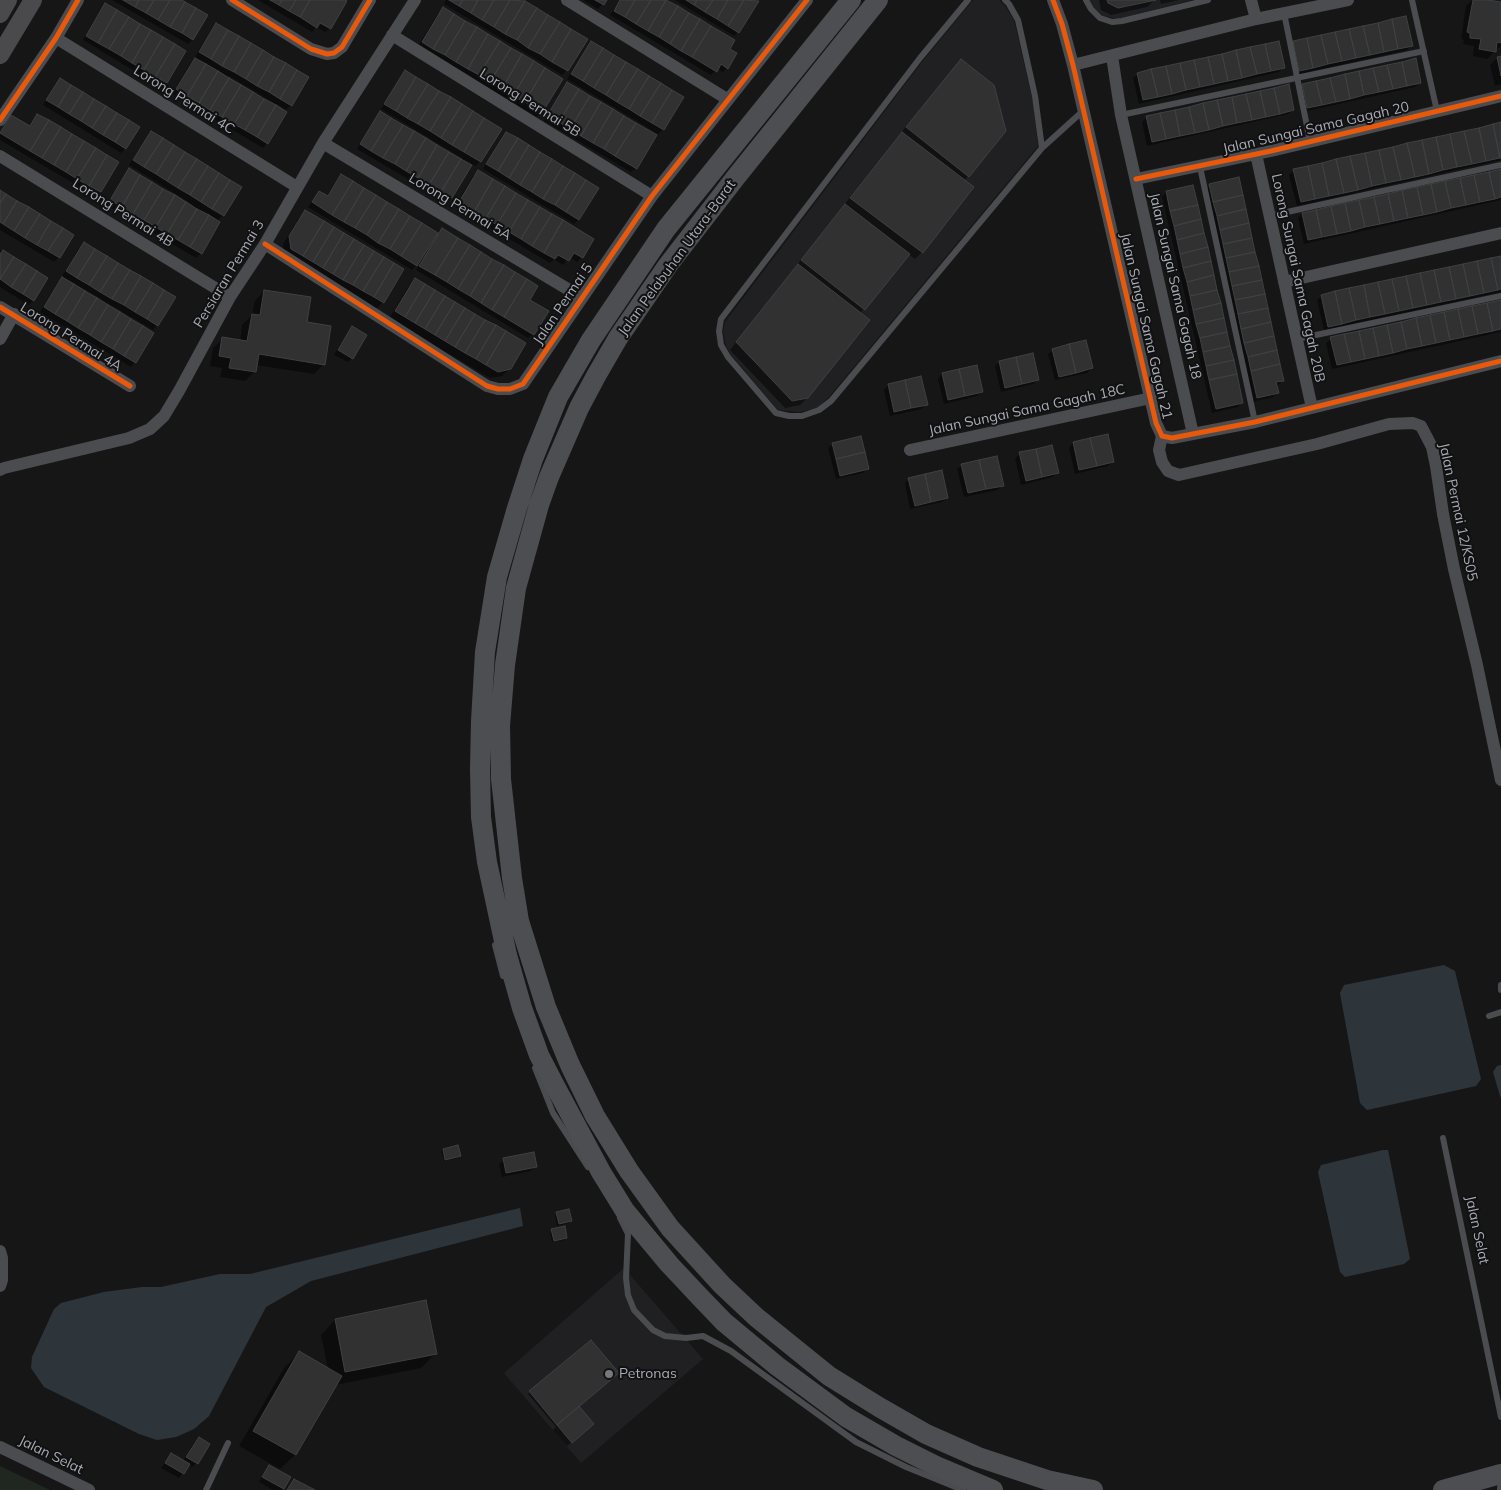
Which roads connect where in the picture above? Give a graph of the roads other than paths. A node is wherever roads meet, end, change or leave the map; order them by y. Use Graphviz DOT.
graph roads {
  1 [pos="8,0"];
  2 [pos="33,0"];
  3 [pos="78,0"];
  4 [pos="232,0"];
  5 [pos="370,0"];
  6 [pos="415,0"];
  7 [pos="567,0"];
  8 [pos="851,0"];
  9 [pos="878,0"];
  10 [pos="888,0"];
  11 [pos="968,0"];
  12 [pos="1005,0"];
  13 [pos="1053,0"];
  14 [pos="1086,0"];
  15 [pos="1208,0"];
  16 [pos="1251,0"];
  17 [pos="1348,0"];
  18 [pos="1412,0"];
  19 [pos="802,2"];
  20 [pos="1284,13"];
  21 [pos="0,14"];
  22 [pos="1256,19"];
  23 [pos="392,35"];
  24 [pos="56,38"];
  25 [pos="843,44"];
  26 [pos="1424,51"];
  27 [pos="0,55"];
  28 [pos="1112,56"];
  29 [pos="1073,65"];
  30 [pos="1297,77"];
  31 [pos="1501,96"];
  32 [pos="727,99"];
  33 [pos="1084,110"];
  34 [pos="1437,112"];
  35 [pos="1121,115"];
  36 [pos="0,120"];
  37 [pos="1310,141"];
  38 [pos="323,143"];
  39 [pos="1042,148"];
  40 [pos="1256,154"];
  41 [pos="0,156"];
  42 [pos="1501,165"];
  43 [pos="1200,166"];
  44 [pos="1136,179"];
  45 [pos="297,187"];
  46 [pos="652,196"];
  47 [pos="1269,216"];
  48 [pos="1501,234"];
  49 [pos="265,244"];
  50 [pos="1284,282"];
  51 [pos="1501,296"];
  52 [pos="230,297"];
  53 [pos="581,297"];
  54 [pos="0,306"];
  55 [pos="14,314"];
  56 [pos="0,338"];
  57 [pos="1297,340"];
  58 [pos="1501,361"];
  59 [pos="130,386"];
  60 [pos="1151,398"];
  61 [pos="1312,408"];
  62 [pos="1255,422"];
  63 [pos="1193,434"];
  64 [pos="1162,436"];
  65 [pos="910,450"];
  66 [pos="0,470"];
  67 [pos="1501,780"];
  68 [pos="485,844"];
  69 [pos="489,908"];
  70 [pos="494,937"];
  71 [pos="505,984"];
  72 [pos="1501,985"];
  73 [pos="1501,990"];
  74 [pos="1501,1012"];
  75 [pos="1489,1016"];
  76 [pos="532,1059"];
  77 [pos="1443,1138"];
  78 [pos="590,1170"];
  79 [pos="616,1212"];
  80 [pos="0,1251"];
  81 [pos="0,1286"];
  82 [pos="1501,1417"];
  83 [pos="228,1443"];
  84 [pos="0,1447"];
  85 [pos="1501,1470"];
  86 [pos="1501,1474"];
  87 [pos="89,1490"];
  88 [pos="206,1490"];
  89 [pos="963,1490"];
  90 [pos="993,1490"];
  91 [pos="1093,1490"];
  92 [pos="1443,1490"];
  93 [pos="1500,1490"];
  1 -- 21 [label="main road"];
  2 -- 27 [label="main road"];
  3 -- 24 [label="street"];
  4 -- 5 [label="street"];
  6 -- 23 [label="street, Persiaran Permai 3"];
  7 -- 32 [label="street"];
  8 -- 68 [label="main road, Jalan Pelabuhan Utara-Barat"];
  9 -- 25 [label="main road, Jalan Pelabuhan Utara-Barat"];
  10 -- 25 [label="main road"];
  11 -- 39 [label="lane"];
  12 -- 39 [label="lane"];
  13 -- 29 [label="street, Jalan Sungai Sama Gagah 21"];
  14 -- 15 [label="lane"];
  16 -- 22 [label="street"];
  17 -- 20 [label="street"];
  18 -- 26 [label="lane"];
  19 -- 32 [label="street, Jalan Permai 5"];
  20 -- 22 [label="street"];
  20 -- 30 [label="lane"];
  22 -- 28 [label="street"];
  23 -- 38 [label="street, Persiaran Permai 3"];
  23 -- 46 [label="street, Lorong Permai 5B"];
  24 -- 36 [label="street"];
  24 -- 45 [label="street, Lorong Permai 4C"];
  25 -- 91 [label="main road, Jalan Pelabuhan Utara-Barat"];
  26 -- 30 [label="lane"];
  26 -- 34 [label="lane"];
  28 -- 29 [label="street"];
  28 -- 35 [label="street, Jalan Sungai Sama Gagah 18"];
  29 -- 33 [label="street, Jalan Sungai Sama Gagah 21"];
  30 -- 35 [label="lane"];
  30 -- 37 [label="lane"];
  31 -- 34 [label="street, Jalan Sungai Sama Gagah 20"];
  32 -- 46 [label="street, Jalan Permai 5"];
  33 -- 39 [label="lane"];
  33 -- 60 [label="street, Jalan Sungai Sama Gagah 21"];
  34 -- 37 [label="street, Jalan Sungai Sama Gagah 20"];
  35 -- 44 [label="street, Jalan Sungai Sama Gagah 18"];
  37 -- 40 [label="street, Jalan Sungai Sama Gagah 20"];
  38 -- 45 [label="street, Persiaran Permai 3"];
  38 -- 53 [label="street, Lorong Permai 5A"];
  40 -- 43 [label="street, Jalan Sungai Sama Gagah 20"];
  40 -- 47 [label="street, Lorong Sungai Sama Gagah 20B"];
  41 -- 52 [label="street, Lorong Permai 4B"];
  42 -- 47 [label="lane"];
  43 -- 44 [label="street, Jalan Sungai Sama Gagah 20"];
  43 -- 62 [label="lane"];
  44 -- 63 [label="street, Jalan Sungai Sama Gagah 18"];
  45 -- 49 [label="street, Persiaran Permai 3"];
  46 -- 53 [label="street, Jalan Permai 5"];
  47 -- 50 [label="street, Lorong Sungai Sama Gagah 20B"];
  48 -- 50 [label="street"];
  49 -- 52 [label="street, Persiaran Permai 3"];
  49 -- 53 [label="street, Jalan Permai 5"];
  50 -- 57 [label="street, Lorong Sungai Sama Gagah 20B"];
  51 -- 57 [label="lane"];
  52 -- 66 [label="street, Persiaran Permai 3"];
  54 -- 55 [label="street, Lorong Permai 4A"];
  55 -- 56 [label="street"];
  55 -- 59 [label="street, Lorong Permai 4A"];
  57 -- 61 [label="street, Lorong Sungai Sama Gagah 20B"];
  58 -- 61 [label="street, Jalan Sungai Sama Gagah 21"];
  60 -- 64 [label="street, Jalan Sungai Sama Gagah 21"];
  60 -- 65 [label="street, Jalan Sungai Sama Gagah 18C"];
  61 -- 62 [label="street, Jalan Sungai Sama Gagah 21"];
  62 -- 63 [label="street, Jalan Sungai Sama Gagah 21"];
  63 -- 64 [label="street, Jalan Sungai Sama Gagah 21"];
  64 -- 67 [label="street, Jalan Permai 12/KS05"];
  68 -- 69 [label="lane"];
  68 -- 90 [label="main road, Jalan Pelabuhan Utara-Barat"];
  70 -- 71 [label="lane"];
  72 -- 73 [label="lane"];
  74 -- 75 [label="lane"];
  76 -- 78 [label="lane"];
  77 -- 82 [label="lane, Jalan Selat"];
  79 -- 89 [label="lane"];
  80 -- 81 [label="street"];
  83 -- 88 [label="lane"];
  84 -- 87 [label="street, Jalan Selat"];
  85 -- 93 [label="lane"];
  86 -- 92 [label="main road, bridge"];
}
